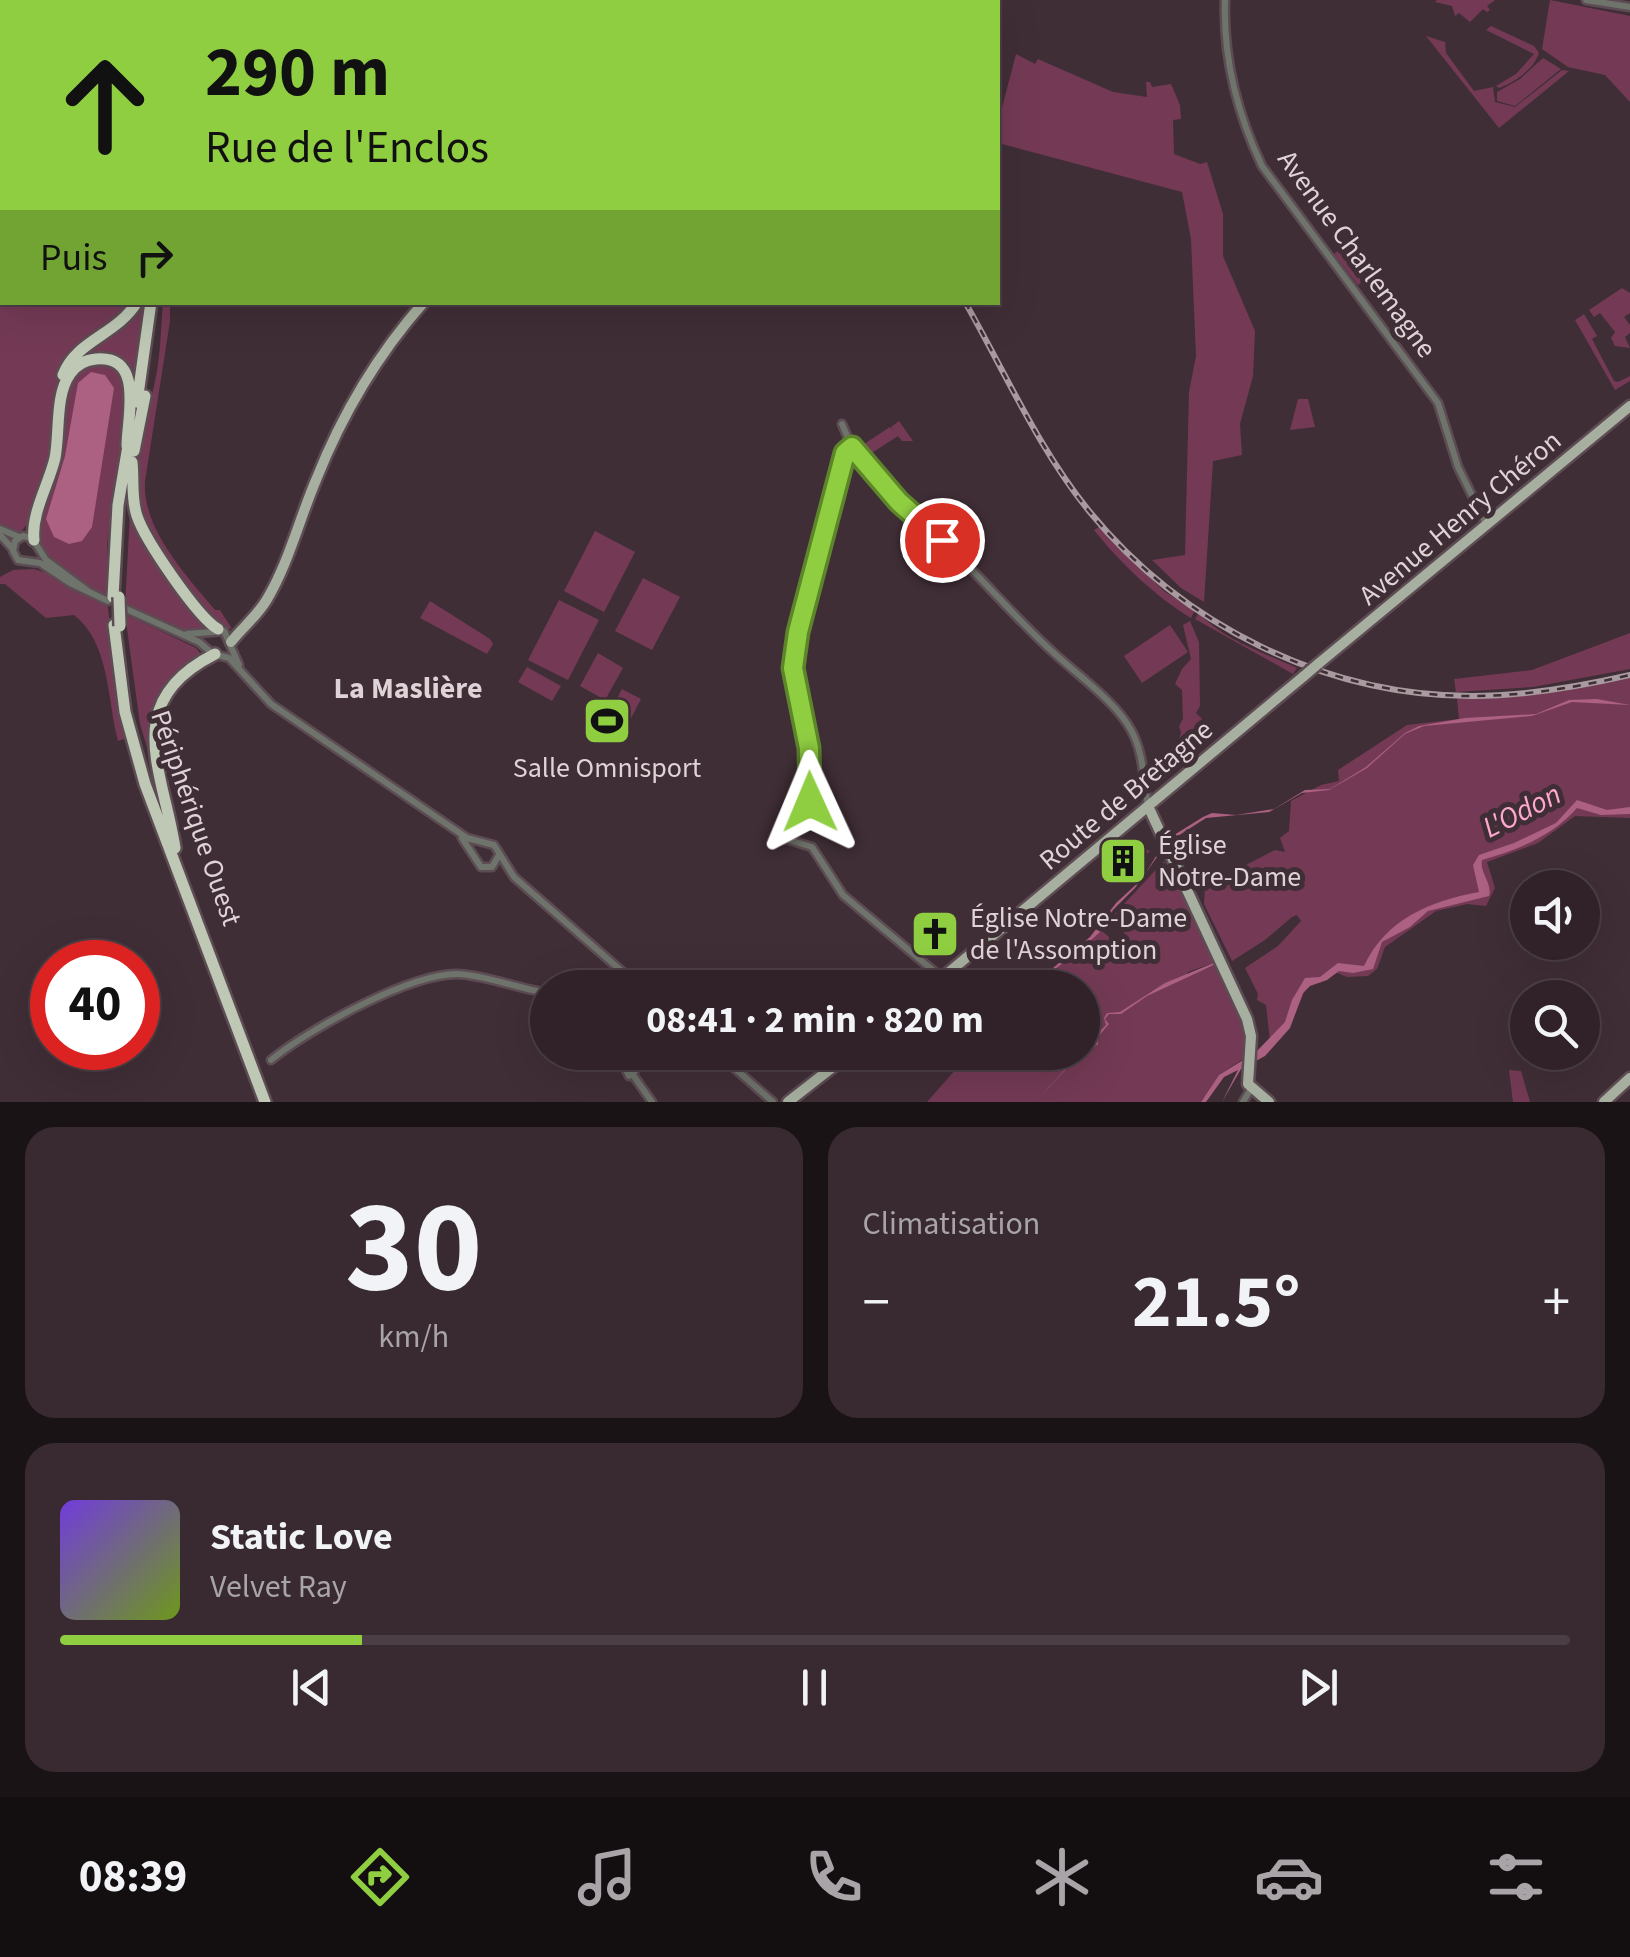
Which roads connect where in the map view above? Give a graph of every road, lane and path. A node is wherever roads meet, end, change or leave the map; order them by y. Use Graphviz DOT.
graph roads {
  1 [pos="1225,0"];
  2 [pos="1586,0"];
  3 [pos="1605,0"];
  4 [pos="1630,6"];
  5 [pos="135,305"];
  6 [pos="154,305"];
  7 [pos="155,305"];
  8 [pos="422,305"];
  9 [pos="1630,406"];
  10 [pos="842,424"];
  11 [pos="851,445"];
  12 [pos="128,446"];
  13 [pos="132,462"];
  14 [pos="1486,525"];
  15 [pos="0,532"];
  16 [pos="29,541"];
  17 [pos="12,548"];
  18 [pos="29,561"];
  19 [pos="89,592"];
  20 [pos="116,601"];
  21 [pos="117,626"];
  22 [pos="246,626"];
  23 [pos="217,631"];
  24 [pos="180,633"];
  25 [pos="230,644"];
  26 [pos="214,651"];
  27 [pos="1304,676"];
  28 [pos="252,683"];
  29 [pos="1148,806"];
  30 [pos="438,818"];
  31 [pos="482,842"];
  32 [pos="175,848"];
  33 [pos="472,854"];
  34 [pos="499,855"];
  35 [pos="492,867"];
  36 [pos="514,877"];
  37 [pos="620,970"];
  38 [pos="932,970"];
  39 [pos="952,970"];
  40 [pos="530,990"];
  41 [pos="270,1060"];
  42 [pos="629,1070"];
  43 [pos="736,1070"];
  44 [pos="829,1070"];
  45 [pos="1630,1078"];
  46 [pos="1253,1086"];
  47 [pos="264,1102"];
  48 [pos="272,1102"];
  49 [pos="652,1102"];
  50 [pos="772,1102"];
  51 [pos="788,1102"];
  52 [pos="1242,1102"];
  53 [pos="1269,1102"];
  54 [pos="1604,1102"];
  1 -- 14 [label="street, Avenue Charlemagne"];
  2 -- 4 [label="street"];
  3 -- 4 [label="street"];
  5 -- 16 [label="highway"];
  6 -- 12 [label="highway, Périphérique Ouest"];
  7 -- 13 [label="highway, Périphérique Ouest"];
  8 -- 22 [label="main road"];
  9 -- 14 [label="main road, Avenue Henry Chéron"];
  10 -- 11 [label="street"];
  11 -- 29 [label="street"];
  11 -- 38 [label="street"];
  12 -- 16 [label="highway"];
  12 -- 20 [label="highway, Périphérique Ouest"];
  13 -- 20 [label="highway, Périphérique Ouest"];
  13 -- 23 [label="highway"];
  14 -- 27 [label="main road, Avenue Henry Chéron, bridge"];
  15 -- 16 [label="street"];
  15 -- 17 [label="street"];
  16 -- 17 [label="street"];
  16 -- 18 [label="street"];
  16 -- 19 [label="street"];
  17 -- 18 [label="street"];
  18 -- 19 [label="street"];
  19 -- 20 [label="street"];
  20 -- 21 [label="highway, Périphérique Ouest, bridge"];
  20 -- 24 [label="street"];
  21 -- 32 [label="highway, Périphérique Ouest"];
  21 -- 47 [label="highway, Périphérique Ouest"];
  22 -- 23 [label="main road"];
  22 -- 25 [label="main road"];
  23 -- 24 [label="street"];
  23 -- 25 [label="street"];
  23 -- 26 [label="street"];
  24 -- 26 [label="street"];
  25 -- 26 [label="street"];
  25 -- 28 [label="street"];
  26 -- 28 [label="street"];
  26 -- 32 [label="highway"];
  27 -- 29 [label="main road, Route de Bretagne"];
  28 -- 30 [label="street"];
  29 -- 39 [label="main road, Route de Bretagne"];
  29 -- 46 [label="main road"];
  30 -- 31 [label="street"];
  30 -- 33 [label="street"];
  31 -- 33 [label="street"];
  31 -- 34 [label="street"];
  32 -- 48 [label="highway, Périphérique Ouest"];
  33 -- 35 [label="street"];
  34 -- 35 [label="street"];
  34 -- 36 [label="street"];
  35 -- 36 [label="street"];
  36 -- 37 [label="street"];
  40 -- 41 [label="street"];
  42 -- 49 [label="street"];
  43 -- 50 [label="street"];
  44 -- 51 [label="main road"];
  45 -- 54 [label="main road"];
  46 -- 52 [label="street"];
  46 -- 53 [label="main road"];
}
